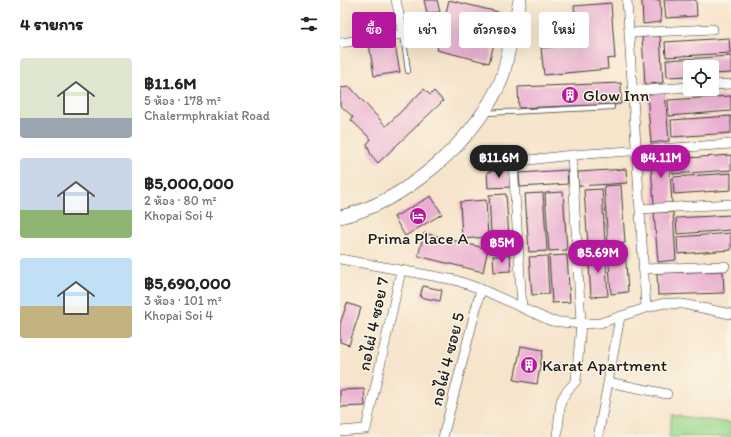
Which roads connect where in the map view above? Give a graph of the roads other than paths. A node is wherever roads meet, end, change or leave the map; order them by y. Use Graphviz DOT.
graph roads {
  1 [pos="396,0"];
  2 [pos="520,0"];
  3 [pos="627,0"];
  4 [pos="713,29"];
  5 [pos="629,33"];
  6 [pos="403,34"];
  7 [pos="340,43"];
  8 [pos="408,71"];
  9 [pos="731,84"];
  10 [pos="719,85"];
  11 [pos="683,87"];
  12 [pos="632,91"];
  13 [pos="612,107"];
  14 [pos="483,113"];
  15 [pos="731,144"];
  16 [pos="637,150"];
  17 [pos="572,155"];
  18 [pos="513,162"];
  19 [pos="494,164"];
  20 [pos="731,204"];
  21 [pos="640,209"];
  22 [pos="340,217"];
  23 [pos="340,259"];
  24 [pos="725,266"];
  25 [pos="643,268"];
  26 [pos="401,271"];
  27 [pos="481,289"];
  28 [pos="522,308"];
  29 [pos="646,308"];
  30 [pos="731,314"];
  31 [pos="620,317"];
  32 [pos="581,324"];
  33 [pos="608,382"];
  34 [pos="667,394"];
  35 [pos="340,432"];
  36 [pos="443,437"];
  37 [pos="557,437"];
  38 [pos="598,437"];
  1 -- 6 [label="street"];
  2 -- 14 [label="main road"];
  3 -- 5 [label="street"];
  4 -- 5 [label="street"];
  5 -- 12 [label="street"];
  6 -- 7 [label="street"];
  6 -- 8 [label="lane"];
  9 -- 10 [label="street"];
  11 -- 12 [label="street"];
  12 -- 16 [label="street"];
  13 -- 14 [label="lane"];
  14 -- 22 [label="main road"];
  15 -- 16 [label="street"];
  16 -- 17 [label="street"];
  16 -- 21 [label="street"];
  17 -- 18 [label="street"];
  17 -- 32 [label="street"];
  18 -- 19 [label="street"];
  18 -- 28 [label="street"];
  20 -- 21 [label="street"];
  21 -- 25 [label="street"];
  23 -- 26 [label="street"];
  24 -- 25 [label="street"];
  25 -- 29 [label="street"];
  26 -- 27 [label="street"];
  26 -- 35 [label="street, กอไผ่ 4 ซอย 7"];
  27 -- 28 [label="street"];
  27 -- 36 [label="street, กอไผ่ 4 ซอย 5"];
  28 -- 32 [label="street"];
  29 -- 30 [label="street"];
  29 -- 31 [label="street"];
  31 -- 32 [label="street"];
  31 -- 33 [label="street"];
  32 -- 37 [label="street"];
  33 -- 34 [label="street"];
  33 -- 38 [label="street"];
}
